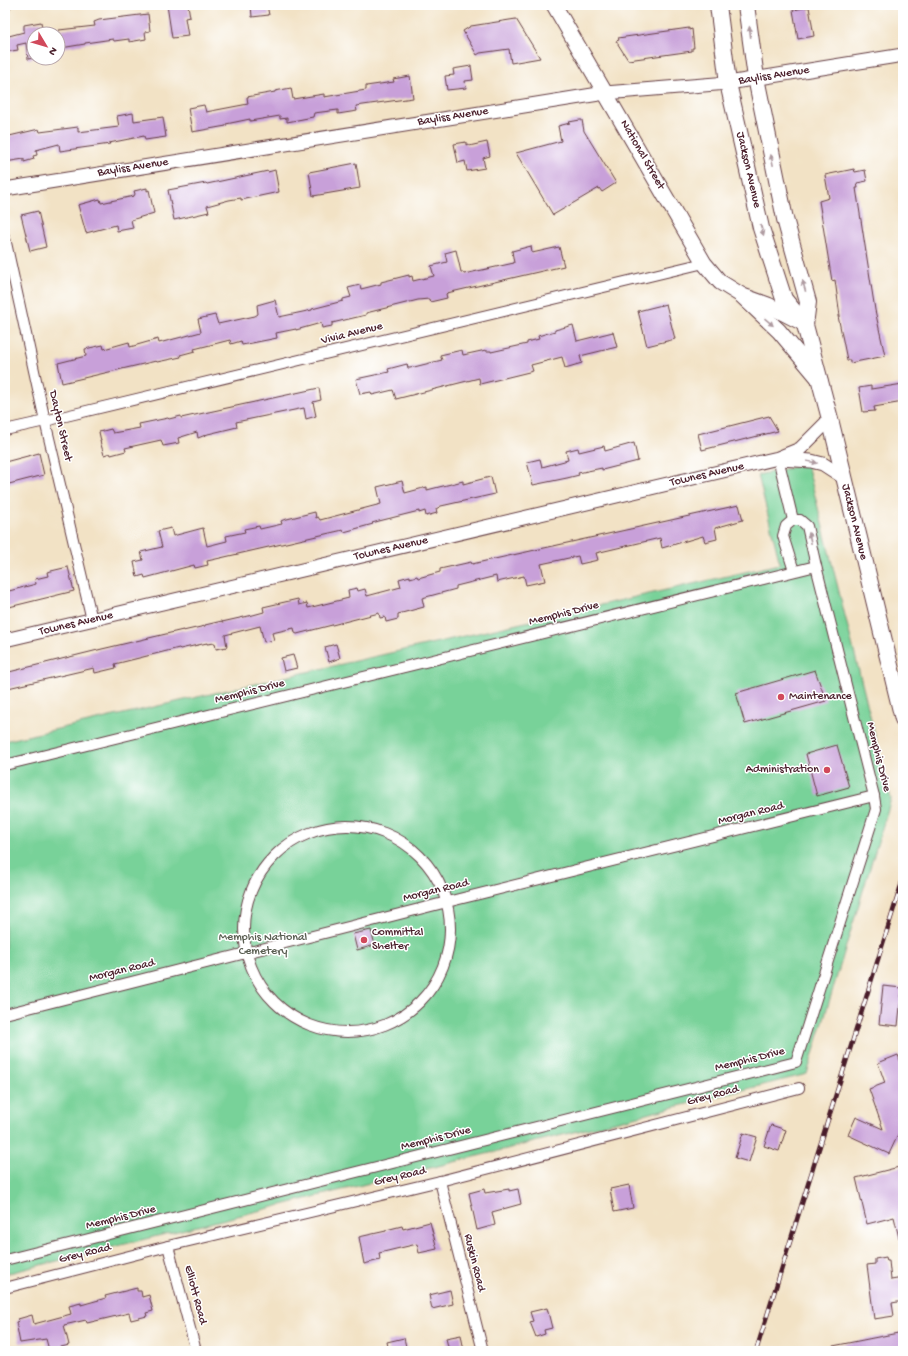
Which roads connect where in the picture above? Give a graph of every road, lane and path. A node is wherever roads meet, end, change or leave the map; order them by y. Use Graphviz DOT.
graph roads {
  1 [pos="554,5"];
  2 [pos="718,5"];
  3 [pos="746,5"];
  4 [pos="903,55"];
  5 [pos="756,78"];
  6 [pos="728,83"];
  7 [pos="605,93"];
  8 [pos="5,189"];
  9 [pos="5,238"];
  10 [pos="704,263"];
  11 [pos="741,295"];
  12 [pos="805,324"];
  13 [pos="820,380"];
  14 [pos="830,419"];
  15 [pos="45,421"];
  16 [pos="5,430"];
  17 [pos="778,458"];
  18 [pos="843,477"];
  19 [pos="793,520"];
  20 [pos="816,566"];
  21 [pos="794,571"];
  22 [pos="92,620"];
  23 [pos="5,640"];
  24 [pos="903,719"];
  25 [pos="5,765"];
  26 [pos="874,796"];
  27 [pos="447,902"];
  28 [pos="246,953"];
  29 [pos="5,1014"];
  30 [pos="799,1088"];
  31 [pos="440,1181"];
  32 [pos="168,1246"];
  33 [pos="5,1260"];
  34 [pos="5,1288"];
  35 [pos="196,1351"];
  36 [pos="482,1351"];
  1 -- 7 [label="main road, National Street"];
  2 -- 6 [label="main road, Jackson Avenue"];
  5 -- 3 [label="main road, Jackson Avenue, one-way"];
  4 -- 5 [label="street, Bayliss Avenue"];
  5 -- 6 [label="street, Bayliss Avenue"];
  12 -- 5 [label="main road, Jackson Avenue, one-way"];
  6 -- 7 [label="street, Bayliss Avenue"];
  6 -- 12 [label="main road, Jackson Avenue, one-way"];
  7 -- 8 [label="street, Bayliss Avenue"];
  7 -- 10 [label="main road, National Street"];
  9 -- 15 [label="street, Dayton Street"];
  10 -- 11 [label="main road, National Street"];
  10 -- 15 [label="street, Vivia Avenue"];
  11 -- 12 [label="main road, National Street"];
  11 -- 13 [label="main road, National Street, one-way"];
  12 -- 13 [label="main road, Jackson Avenue"];
  13 -- 14 [label="main road, Jackson Avenue"];
  14 -- 17 [label="street, Townes Avenue"];
  14 -- 18 [label="main road, Jackson Avenue"];
  15 -- 16 [label="street, Vivia Avenue"];
  15 -- 22 [label="street, Dayton Street"];
  17 -- 18 [label="street, Townes Avenue, one-way"];
  17 -- 19 [label="street"];
  17 -- 22 [label="street, Townes Avenue"];
  18 -- 24 [label="main road, Jackson Avenue"];
  20 -- 19 [label="street, one-way"];
  19 -- 21 [label="street"];
  20 -- 21 [label="street, Memphis Drive"];
  20 -- 26 [label="street, Memphis Drive"];
  21 -- 25 [label="street, Memphis Drive"];
  22 -- 23 [label="street, Townes Avenue"];
  26 -- 27 [label="street, Morgan Road"];
  26 -- 33 [label="street, Memphis Drive"];
  27 -- 28 [label="street, Morgan Road"];
  27 -- 28 [label="street"];
  27 -- 28 [label="street"];
  28 -- 29 [label="street, Morgan Road"];
  30 -- 31 [label="street, Grey Road"];
  31 -- 32 [label="street, Grey Road"];
  31 -- 36 [label="street, Ruskin Road"];
  32 -- 34 [label="street, Grey Road"];
  32 -- 35 [label="street, Elliott Road"];
}
